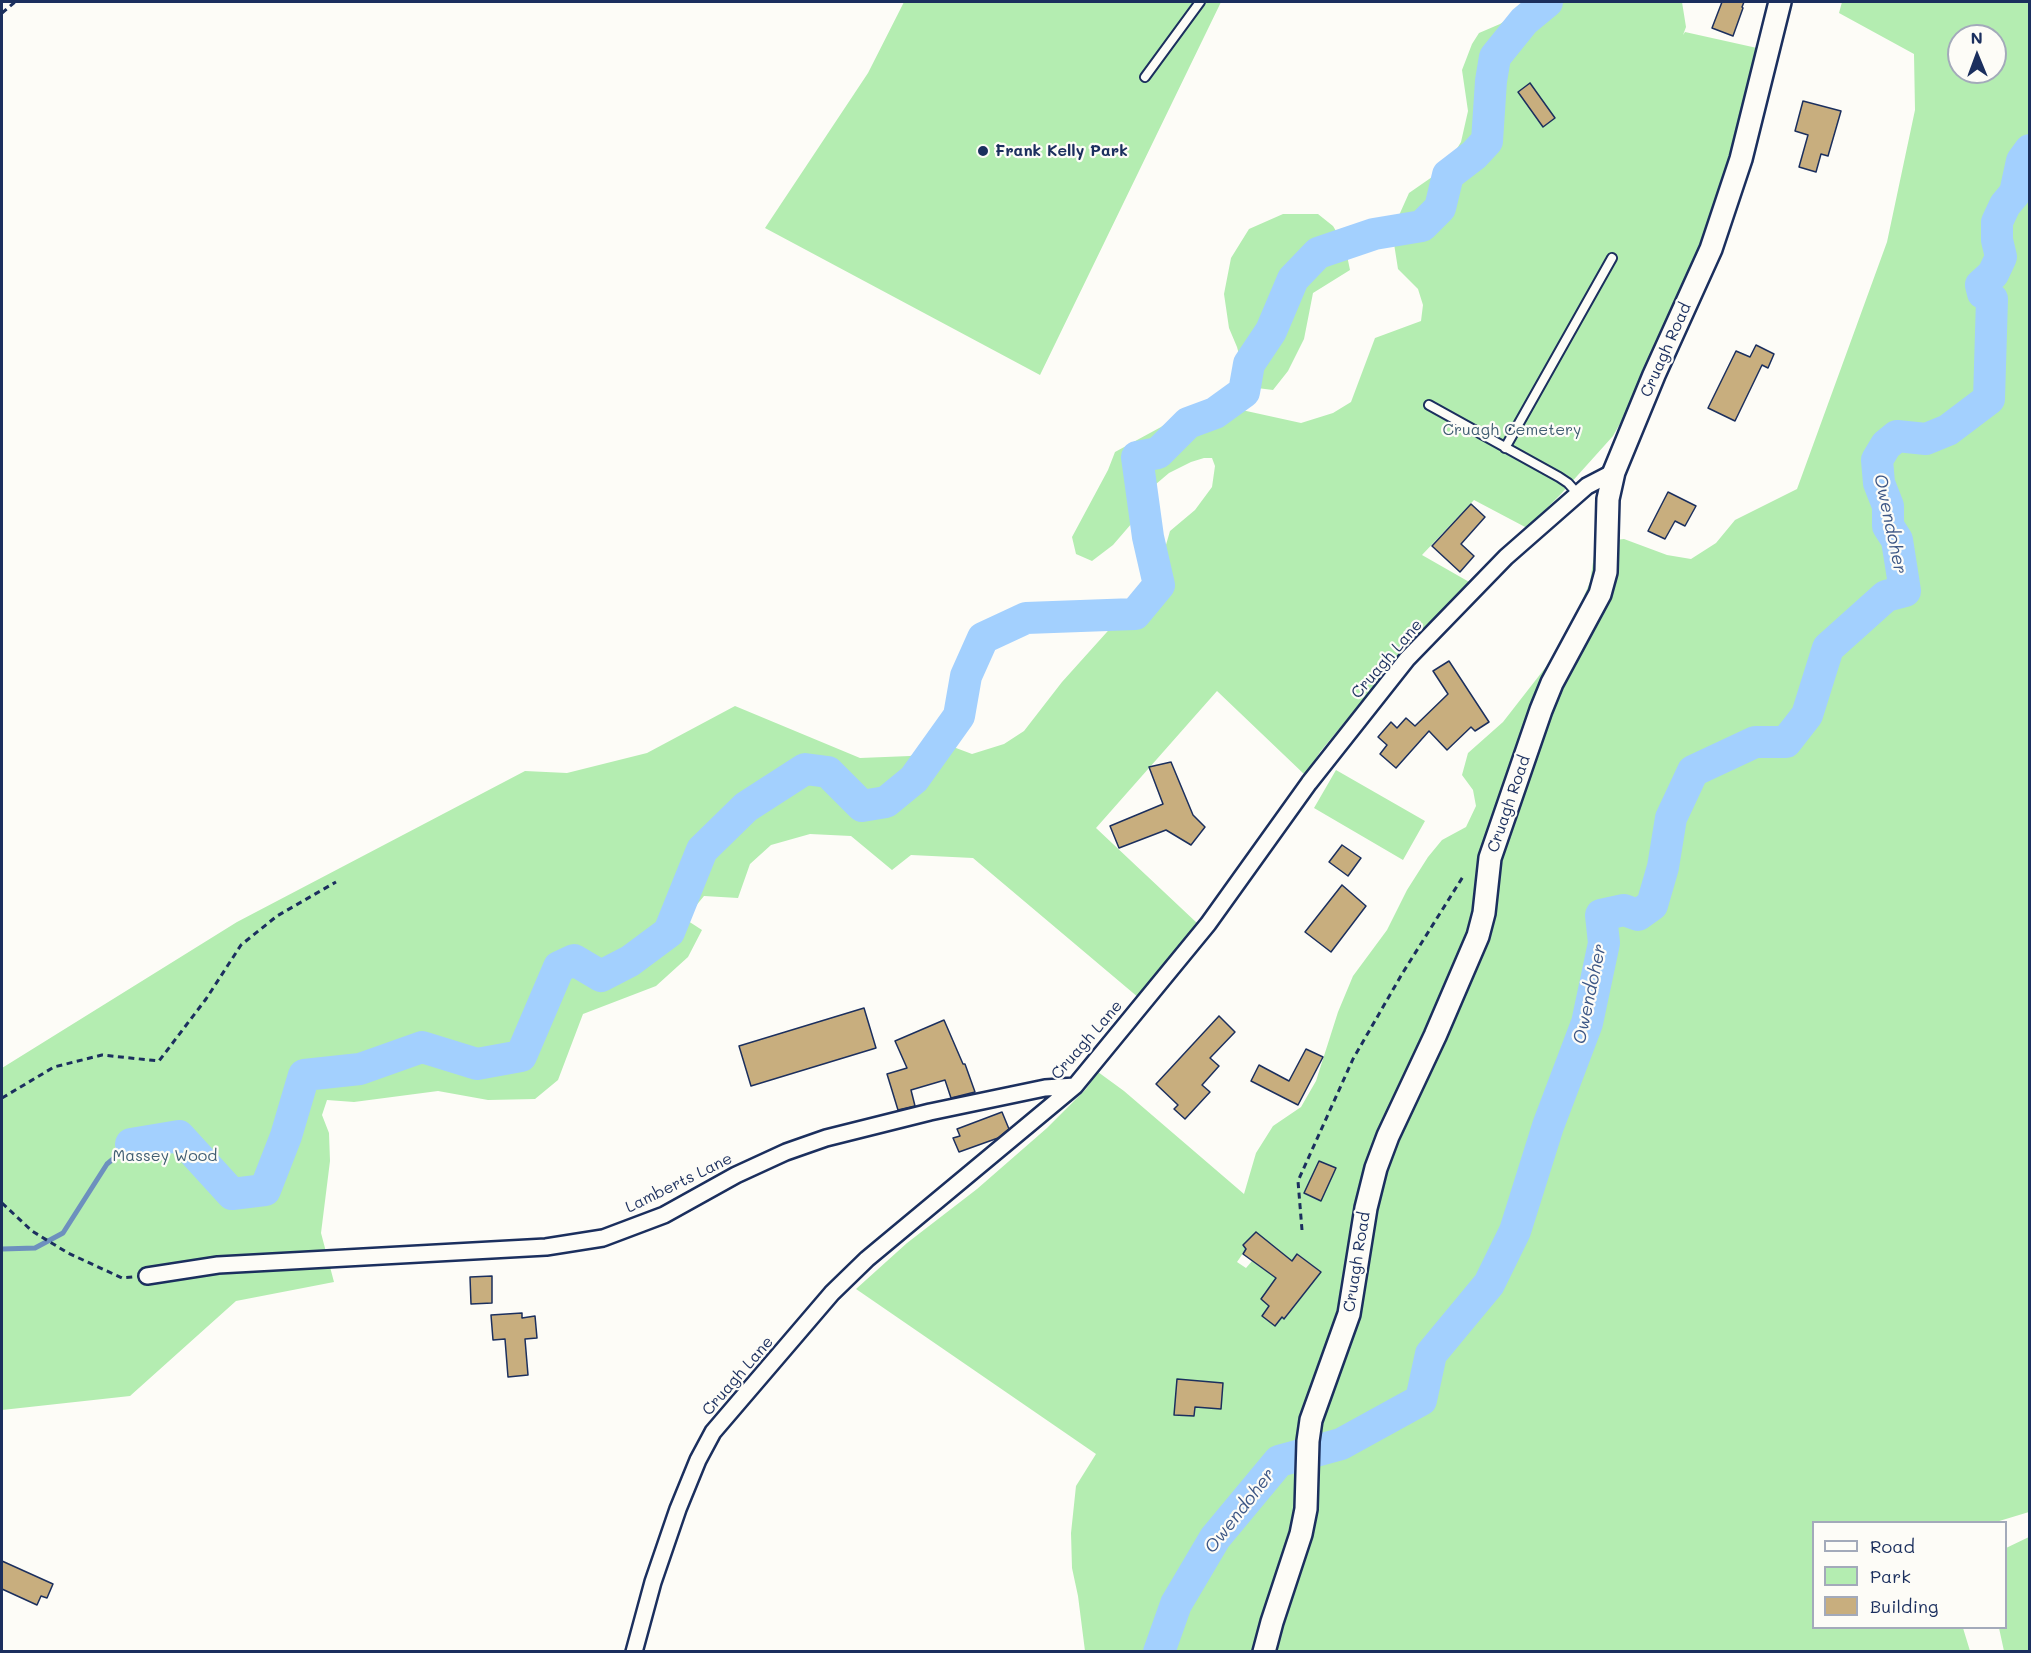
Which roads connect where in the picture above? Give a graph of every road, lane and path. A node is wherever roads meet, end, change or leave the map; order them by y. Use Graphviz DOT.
graph roads {
  1 [pos="15,2"];
  2 [pos="1200,2"];
  3 [pos="1780,2"];
  4 [pos="2,13"];
  5 [pos="1145,76"];
  6 [pos="1612,258"];
  7 [pos="1429,405"];
  8 [pos="1505,448"];
  9 [pos="1614,472"];
  10 [pos="1578,494"];
  11 [pos="1464,876"];
  12 [pos="336,882"];
  13 [pos="1075,1086"];
  14 [pos="2,1098"];
  15 [pos="2,1203"];
  16 [pos="1302,1230"];
  17 [pos="147,1276"];
  18 [pos="634,1652"];
  19 [pos="1264,1652"];
  1 -- 4 [label="path"];
  2 -- 5 [label="lane"];
  3 -- 9 [label="main road, Cruagh Road"];
  6 -- 8 [label="lane"];
  7 -- 8 [label="lane"];
  8 -- 10 [label="lane"];
  9 -- 10 [label="street, Cruagh Lane"];
  9 -- 19 [label="main road, Cruagh Road"];
  10 -- 13 [label="street, Cruagh Lane"];
  11 -- 16 [label="path"];
  12 -- 14 [label="path"];
  13 -- 17 [label="street, Lamberts Lane"];
  13 -- 18 [label="street, Cruagh Lane"];
  15 -- 17 [label="path"];
}
